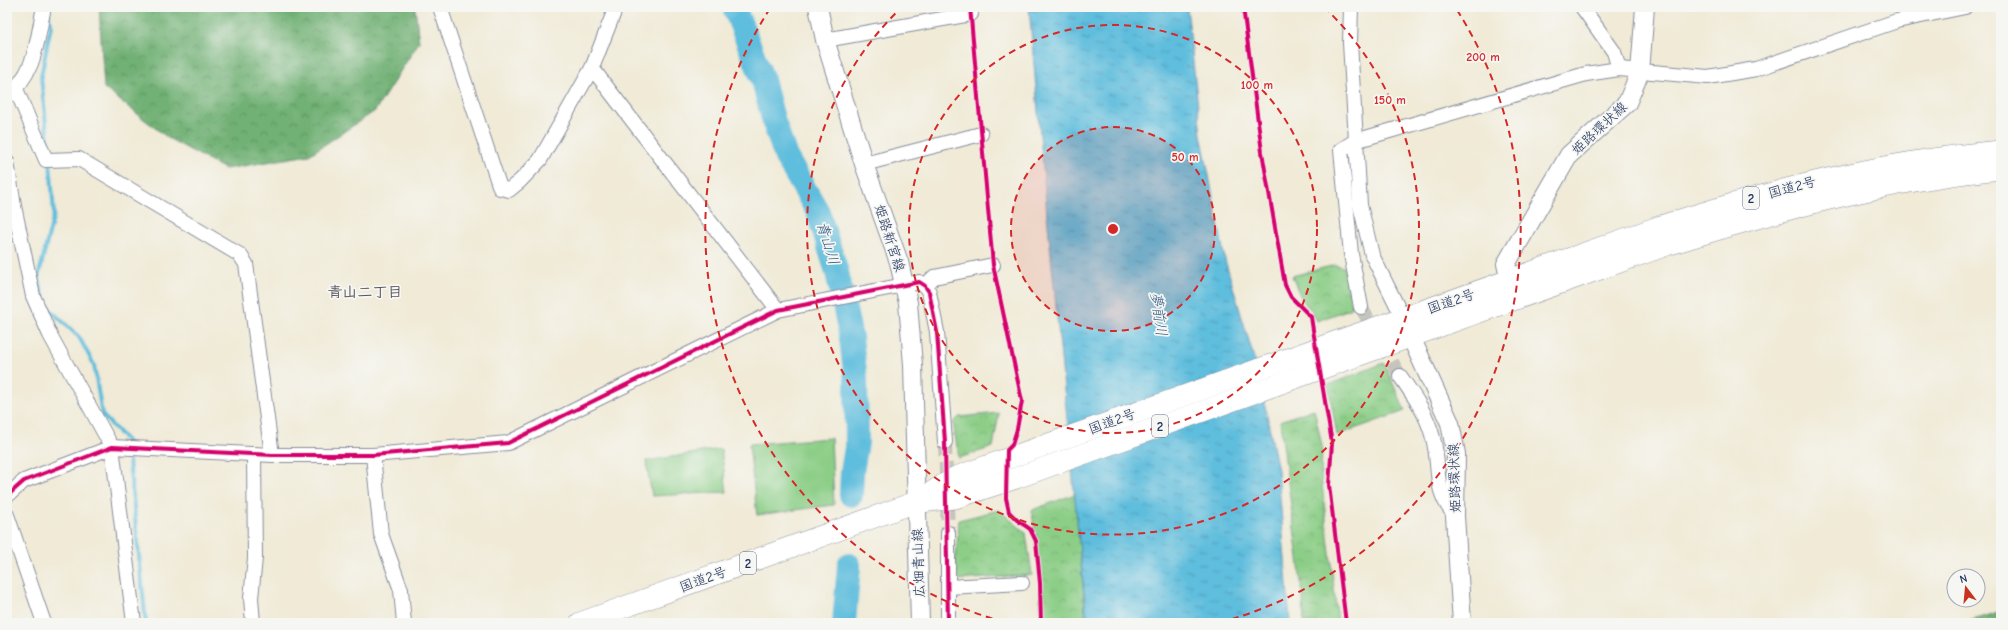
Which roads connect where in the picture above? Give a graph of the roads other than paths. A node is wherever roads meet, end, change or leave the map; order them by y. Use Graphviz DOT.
graph roads {
  1 [pos="44,7"];
  2 [pos="440,7"];
  3 [pos="616,7"];
  4 [pos="818,7"];
  5 [pos="1351,7"];
  6 [pos="1582,7"];
  7 [pos="1644,7"];
  8 [pos="1966,7"];
  9 [pos="971,14"];
  10 [pos="825,40"];
  11 [pos="592,68"];
  12 [pos="1619,69"];
  13 [pos="1640,72"];
  14 [pos="11,92"];
  15 [pos="981,134"];
  16 [pos="1355,141"];
  17 [pos="2001,151"];
  18 [pos="7,162"];
  19 [pos="864,164"];
  20 [pos="2001,169"];
  21 [pos="993,265"];
  22 [pos="1510,281"];
  23 [pos="904,284"];
  24 [pos="925,286"];
  25 [pos="1361,307"];
  26 [pos="778,310"];
  27 [pos="1403,318"];
  28 [pos="1410,337"];
  29 [pos="1302,364"];
  30 [pos="1400,376"];
  31 [pos="945,442"];
  32 [pos="121,447"];
  33 [pos="254,454"];
  34 [pos="272,455"];
  35 [pos="373,455"];
  36 [pos="7,496"];
  37 [pos="916,502"];
  38 [pos="7,515"];
  39 [pos="1455,516"];
  40 [pos="948,533"];
  41 [pos="1022,583"];
  42 [pos="948,587"];
  43 [pos="44,623"];
  44 [pos="134,623"];
  45 [pos="253,623"];
  46 [pos="404,623"];
  47 [pos="580,623"];
  48 [pos="920,623"];
  49 [pos="948,623"];
  50 [pos="1462,623"];
  1 -- 14 [label="street"];
  2 -- 11 [label="street"];
  3 -- 11 [label="street"];
  4 -- 10 [label="main road, 姫路新宮線"];
  5 -- 16 [label="street"];
  6 -- 12 [label="street"];
  7 -- 13 [label="main road, 姫路環状線"];
  8 -- 13 [label="street"];
  9 -- 10 [label="street"];
  10 -- 19 [label="main road, 姫路新宮線"];
  11 -- 26 [label="street"];
  12 -- 13 [label="street"];
  12 -- 16 [label="street"];
  13 -- 22 [label="main road, 姫路環状線"];
  14 -- 34 [label="street"];
  15 -- 19 [label="street"];
  16 -- 25 [label="street"];
  16 -- 27 [label="street"];
  17 -- 22 [label="highway, 国道2号 / 2"];
  18 -- 32 [label="street"];
  19 -- 23 [label="main road, 姫路新宮線"];
  20 -- 28 [label="highway, 国道2号 / 2"];
  21 -- 24 [label="street"];
  22 -- 27 [label="highway, 国道2号 / 2"];
  23 -- 24 [label="street"];
  23 -- 26 [label="street"];
  23 -- 37 [label="main road, 姫路新宮線"];
  24 -- 31 [label="street"];
  26 -- 35 [label="street"];
  27 -- 28 [label="main road, 姫路環状線"];
  27 -- 29 [label="highway, 国道2号 / 2"];
  28 -- 29 [label="highway, 国道2号 / 2"];
  28 -- 39 [label="main road, 姫路環状線"];
  29 -- 37 [label="highway, 国道2号 / 2"];
  29 -- 37 [label="highway, 国道2号 / 2"];
  30 -- 39 [label="street"];
  32 -- 33 [label="street"];
  32 -- 36 [label="street"];
  32 -- 44 [label="street"];
  33 -- 34 [label="street"];
  33 -- 45 [label="street"];
  34 -- 35 [label="street"];
  35 -- 46 [label="street"];
  37 -- 47 [label="highway, 国道2号 / 2"];
  37 -- 48 [label="main road, 広畑青山線"];
  38 -- 43 [label="street"];
  39 -- 50 [label="main road, 姫路環状線"];
  40 -- 42 [label="street"];
  41 -- 42 [label="street"];
  42 -- 49 [label="street"];
}
